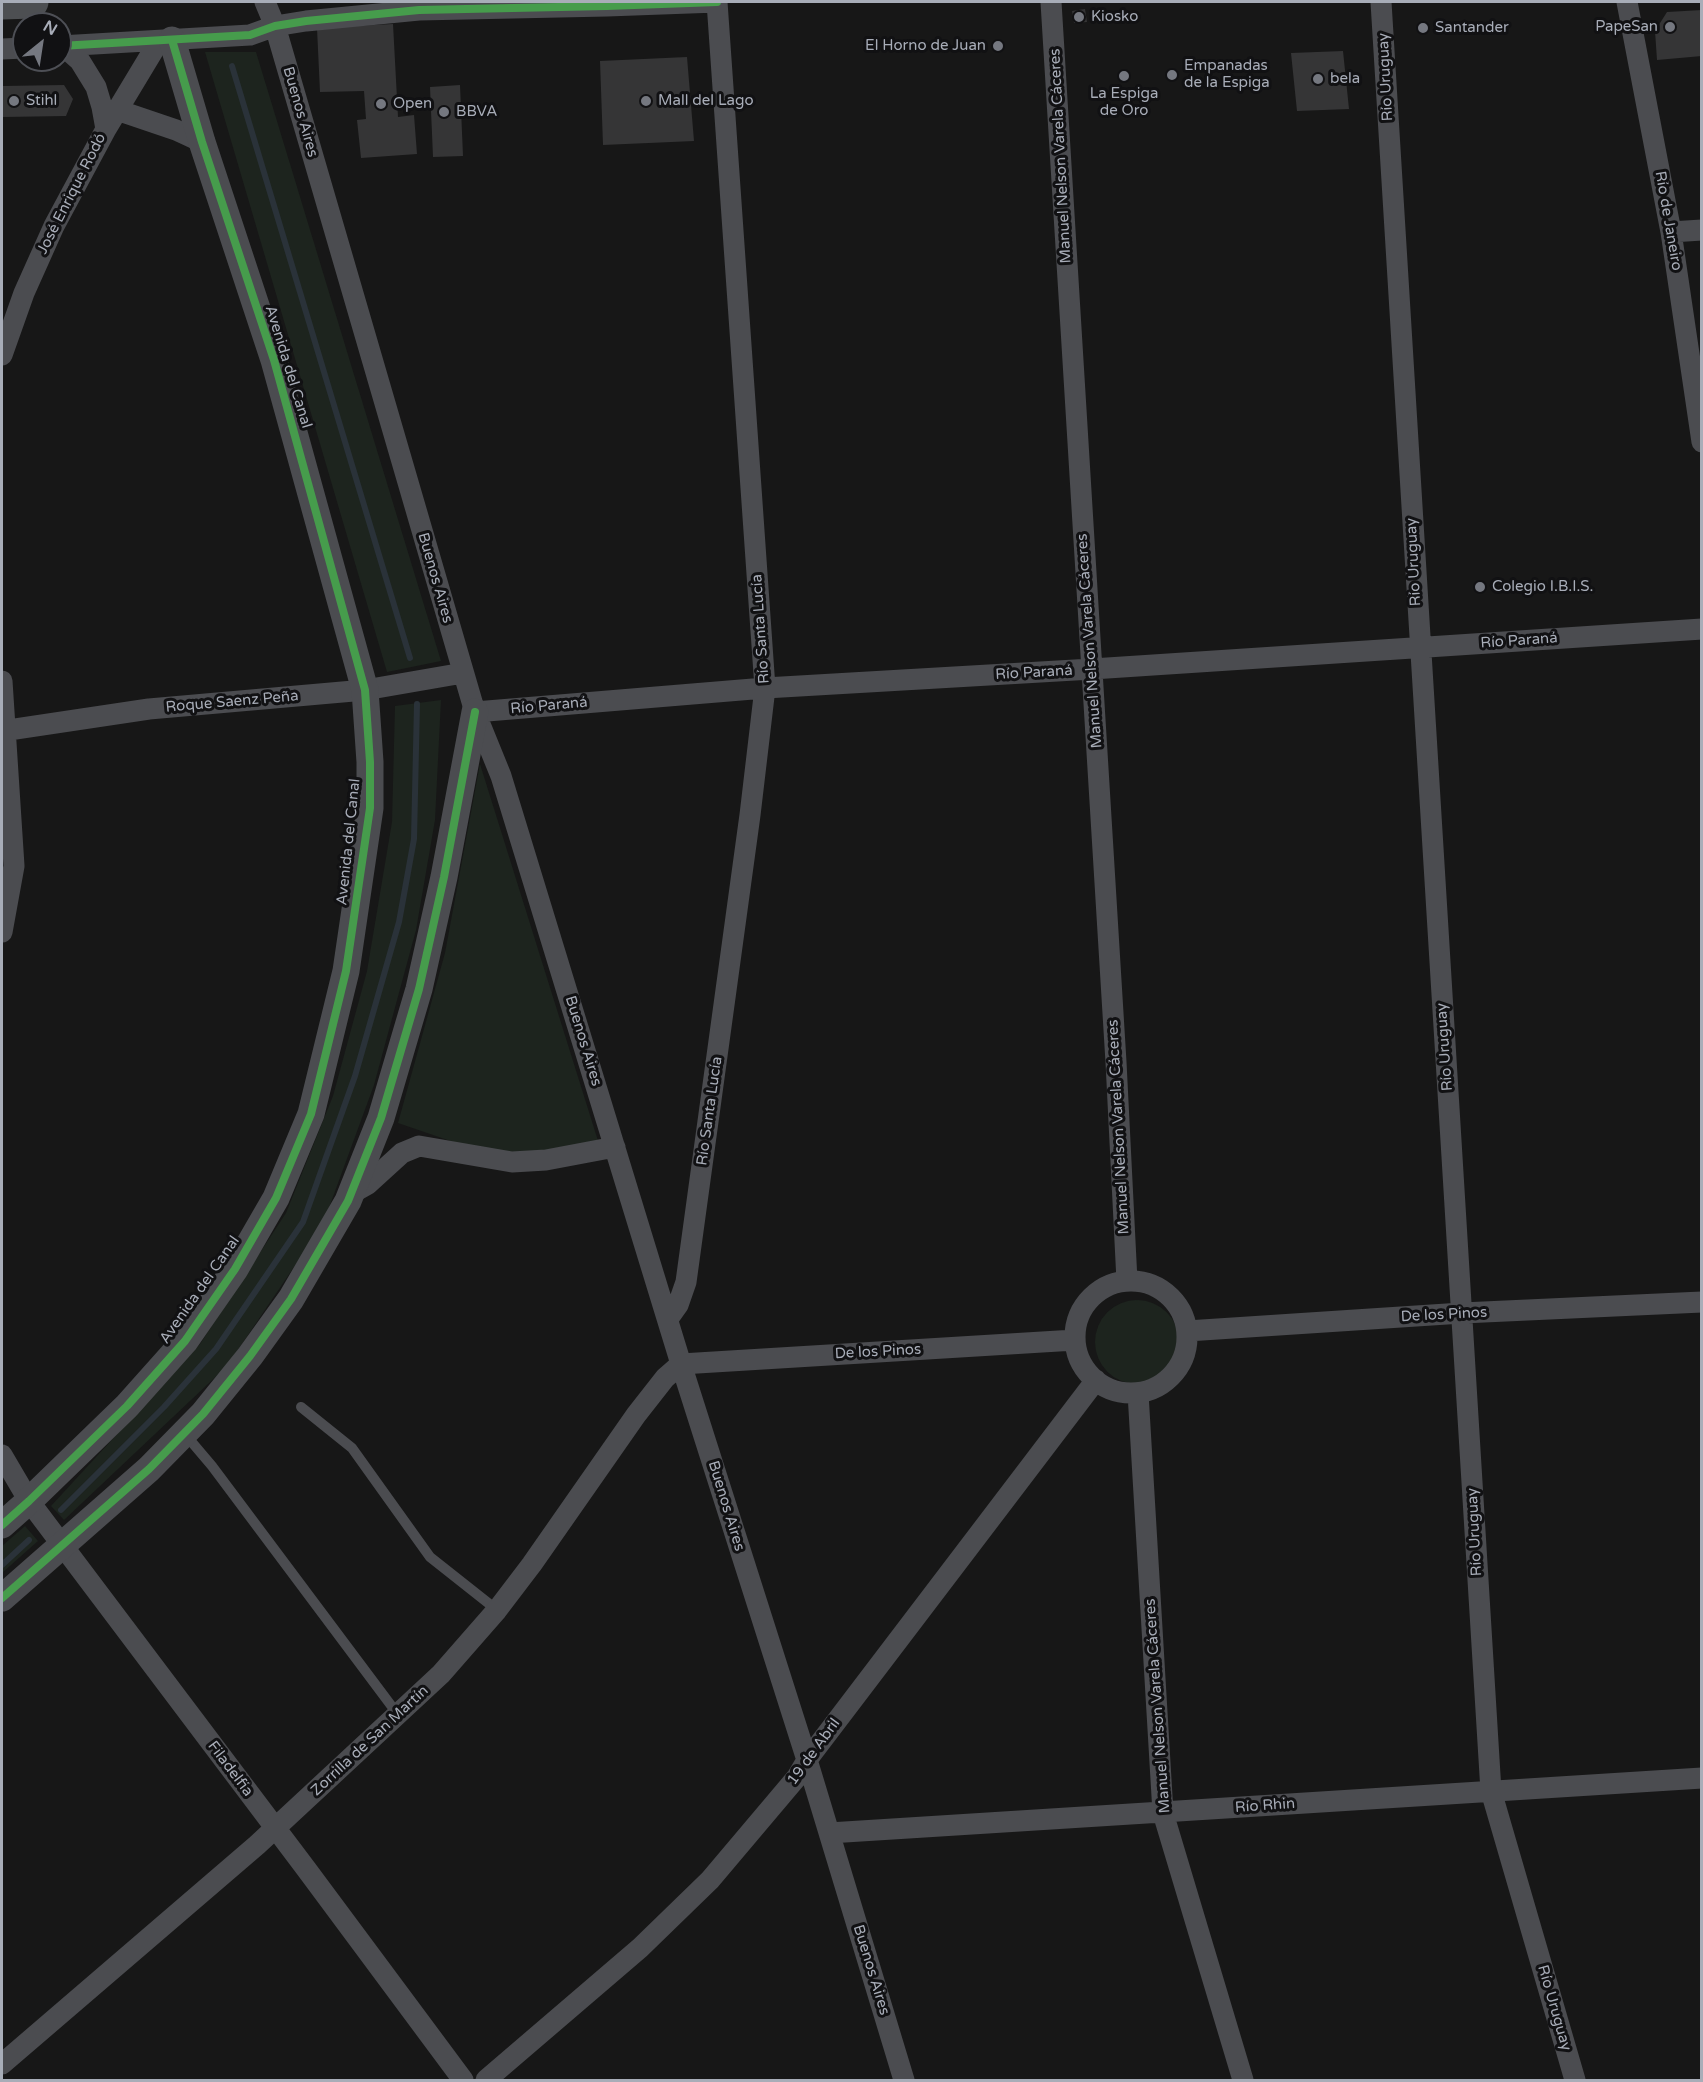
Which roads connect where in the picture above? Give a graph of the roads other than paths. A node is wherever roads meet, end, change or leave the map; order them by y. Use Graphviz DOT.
graph roads {
  1 [pos="32,2"];
  2 [pos="265,2"];
  3 [pos="717,2"];
  4 [pos="1051,2"];
  5 [pos="1381,2"];
  6 [pos="1627,2"];
  7 [pos="2,3"];
  8 [pos="423,6"];
  9 [pos="275,27"];
  10 [pos="166,41"];
  11 [pos="72,45"];
  12 [pos="72,55"];
  13 [pos="117,110"];
  14 [pos="106,129"];
  15 [pos="202,142"];
  16 [pos="1701,230"];
  17 [pos="1671,232"];
  18 [pos="2,355"];
  19 [pos="1701,442"];
  20 [pos="1701,629"];
  21 [pos="1420,648"];
  22 [pos="1092,669"];
  23 [pos="463,673"];
  24 [pos="2,681"];
  25 [pos="765,688"];
  26 [pos="366,690"];
  27 [pos="475,712"];
  28 [pos="4,730"];
  29 [pos="2,932"];
  30 [pos="615,1148"];
  31 [pos="352,1193"];
  32 [pos="1127,1281"];
  33 [pos="1701,1302"];
  34 [pos="1462,1313"];
  35 [pos="668,1319"];
  36 [pos="1187,1331"];
  37 [pos="1075,1340"];
  38 [pos="681,1364"];
  39 [pos="1096,1380"];
  40 [pos="1138,1393"];
  41 [pos="301,1407"];
  42 [pos="184,1433"];
  43 [pos="2,1455"];
  44 [pos="29,1501"];
  45 [pos="2,1525"];
  46 [pos="62,1545"];
  47 [pos="2,1598"];
  48 [pos="497,1610"];
  49 [pos="399,1716"];
  50 [pos="807,1760"];
  51 [pos="1701,1778"];
  52 [pos="1491,1791"];
  53 [pos="1163,1813"];
  54 [pos="275,1829"];
  55 [pos="829,1833"];
  56 [pos="2,2064"];
  57 [pos="463,2080"];
  58 [pos="486,2080"];
  59 [pos="904,2080"];
  60 [pos="1243,2080"];
  61 [pos="1575,2080"];
  1 -- 7 [label="main road"];
  2 -- 9 [label="street, Buenos Aires"];
  3 -- 8 [label="street"];
  3 -- 25 [label="street, Río Santa Lucía"];
  4 -- 22 [label="street, Manuel Nelson Varela Cáceres"];
  5 -- 21 [label="street, Río Uruguay"];
  6 -- 17 [label="street, Río de Janeiro"];
  8 -- 9 [label="street"];
  9 -- 10 [label="street"];
  9 -- 23 [label="street, Buenos Aires"];
  10 -- 11 [label="street"];
  10 -- 13 [label="street, José Enrique Rodó"];
  10 -- 15 [label="street, Avenida del Canal"];
  12 -- 14 [label="street"];
  13 -- 14 [label="street, José Enrique Rodó"];
  13 -- 15 [label="street"];
  14 -- 18 [label="street, José Enrique Rodó"];
  15 -- 26 [label="street, Avenida del Canal"];
  16 -- 17 [label="street"];
  17 -- 19 [label="street, Río de Janeiro"];
  20 -- 21 [label="street, Río Paraná"];
  21 -- 22 [label="street, Río Paraná"];
  21 -- 34 [label="street, Río Uruguay"];
  22 -- 25 [label="street, Río Paraná"];
  22 -- 32 [label="street, Manuel Nelson Varela Cáceres"];
  23 -- 26 [label="street, Roque Saenz Peña"];
  23 -- 27 [label="street, Buenos Aires"];
  24 -- 28 [label="street"];
  25 -- 27 [label="street, Río Paraná"];
  25 -- 35 [label="street, Río Santa Lucía"];
  26 -- 28 [label="street, Roque Saenz Peña"];
  26 -- 44 [label="street, Avenida del Canal"];
  27 -- 30 [label="street, Buenos Aires"];
  27 -- 31 [label="street"];
  28 -- 29 [label="street"];
  30 -- 31 [label="street"];
  30 -- 35 [label="street, Buenos Aires"];
  31 -- 42 [label="street"];
  32 -- 36 [label="street"];
  32 -- 37 [label="street"];
  33 -- 34 [label="street, De los Pinos"];
  34 -- 36 [label="street, De los Pinos"];
  34 -- 52 [label="street, Río Uruguay"];
  35 -- 38 [label="street, Buenos Aires"];
  36 -- 40 [label="street"];
  37 -- 38 [label="street, De los Pinos"];
  37 -- 39 [label="street"];
  38 -- 48 [label="street, Zorrilla de San Martín"];
  38 -- 50 [label="street, Buenos Aires"];
  39 -- 40 [label="street"];
  39 -- 50 [label="street, 19 de Abril"];
  40 -- 53 [label="street, Manuel Nelson Varela Cáceres"];
  41 -- 48 [label="lane"];
  42 -- 46 [label="street"];
  42 -- 49 [label="lane"];
  43 -- 44 [label="street, Filadelfia"];
  44 -- 45 [label="street, Avenida del Canal"];
  44 -- 46 [label="street, Filadelfia"];
  46 -- 47 [label="street"];
  46 -- 54 [label="street, Filadelfia"];
  48 -- 49 [label="street, Zorrilla de San Martín"];
  49 -- 54 [label="street, Zorrilla de San Martín"];
  50 -- 55 [label="street, Buenos Aires"];
  50 -- 58 [label="street, 19 de Abril"];
  51 -- 52 [label="street, Río Rhin"];
  52 -- 53 [label="street, Río Rhin"];
  52 -- 61 [label="street, Río Uruguay"];
  53 -- 55 [label="street, Río Rhin"];
  53 -- 60 [label="street, Manuel Nelson Varela Cáceres"];
  54 -- 56 [label="street, Zorrilla de San Martín"];
  54 -- 57 [label="street, Filadelfia"];
  55 -- 59 [label="street, Buenos Aires"];
}
